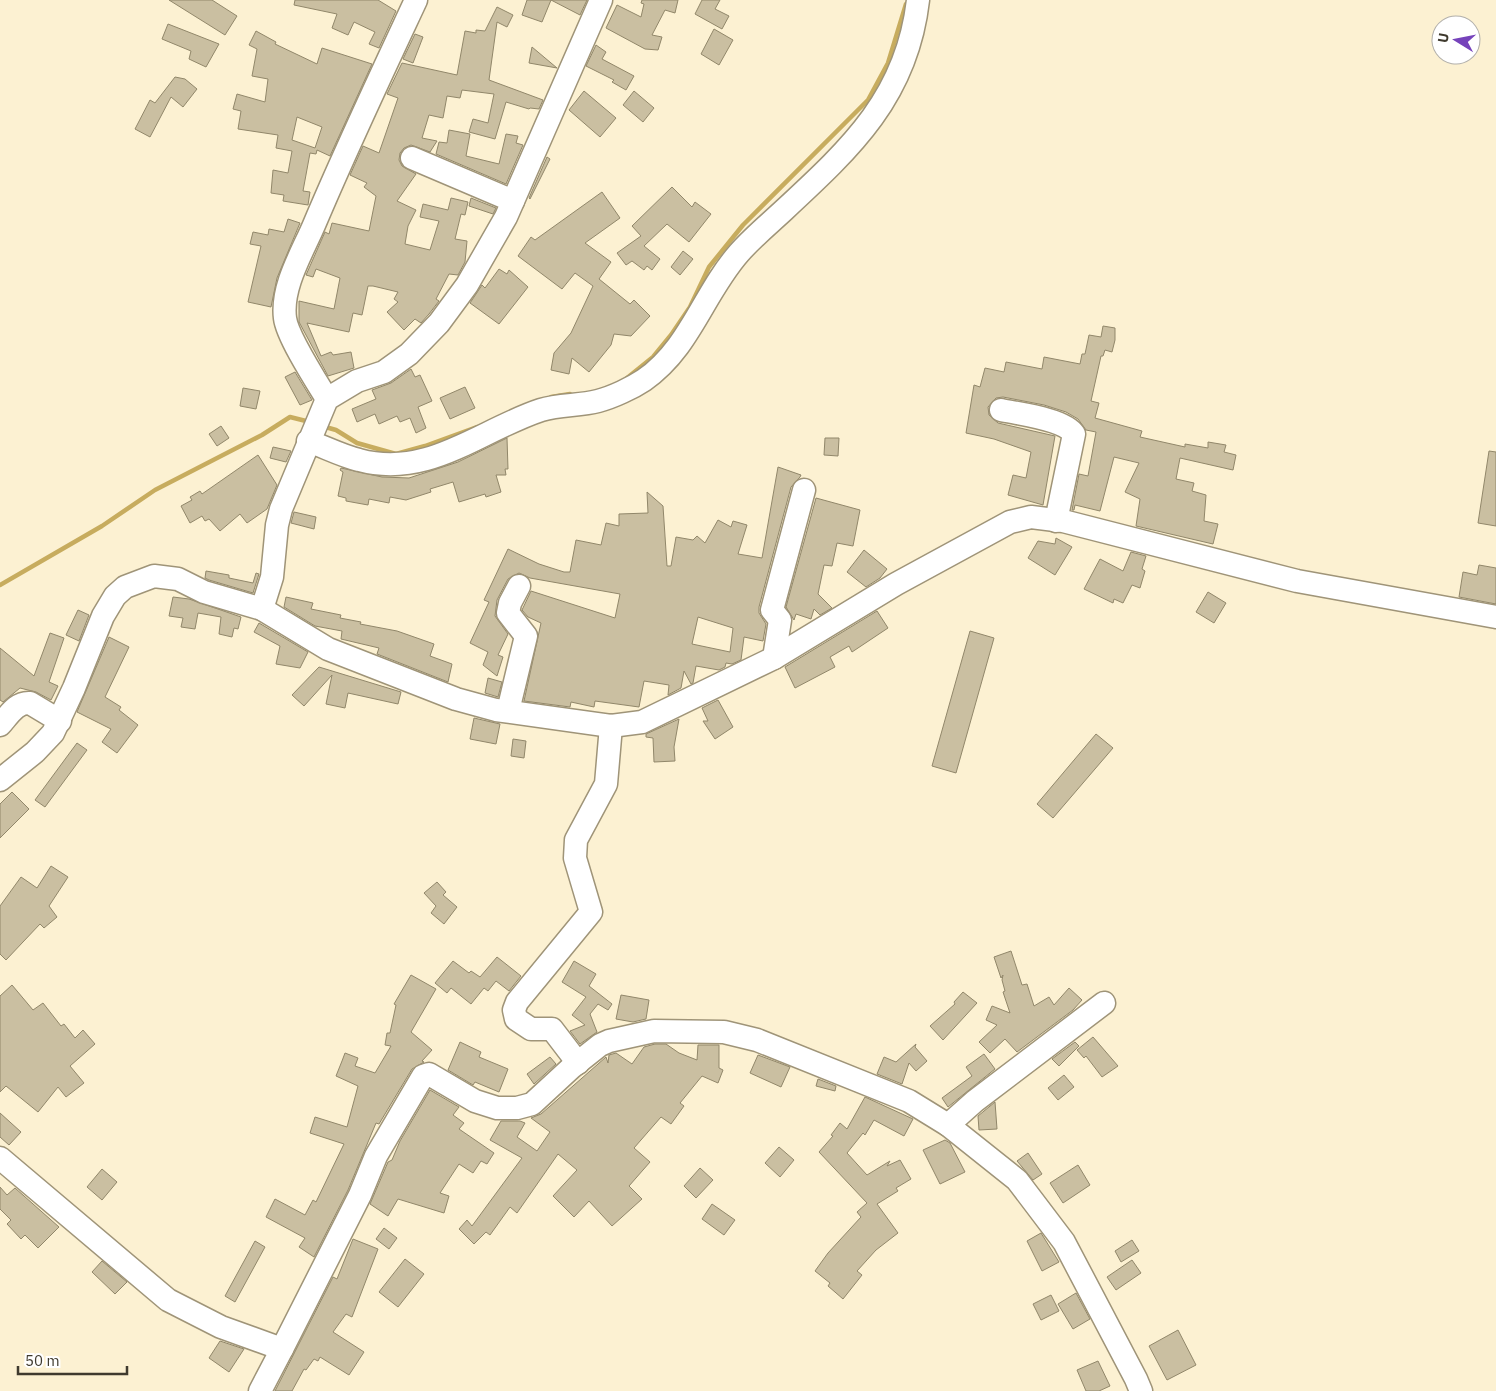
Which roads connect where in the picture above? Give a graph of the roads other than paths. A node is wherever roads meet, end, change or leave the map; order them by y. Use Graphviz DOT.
graph roads {
  1 [pos="416,0"];
  2 [pos="601,0"];
  3 [pos="918,0"];
  4 [pos="412,158"];
  5 [pos="513,201"];
  6 [pos="325,402"];
  7 [pos="1001,410"];
  8 [pos="309,438"];
  9 [pos="804,490"];
  10 [pos="1056,521"];
  11 [pos="520,586"];
  12 [pos="262,610"];
  13 [pos="1496,617"];
  14 [pos="774,658"];
  15 [pos="508,711"];
  16 [pos="60,721"];
  17 [pos="0,725"];
  18 [pos="611,726"];
  19 [pos="0,780"];
  20 [pos="1104,1003"];
  21 [pos="578,1063"];
  22 [pos="948,1125"];
  23 [pos="0,1158"];
  24 [pos="282,1350"];
  25 [pos="260,1391"];
  26 [pos="1141,1391"];
  1 -- 6 [label="street"];
  2 -- 5 [label="street"];
  3 -- 8 [label="street"];
  4 -- 5 [label="street"];
  5 -- 6 [label="street"];
  6 -- 8 [label="street"];
  7 -- 10 [label="street"];
  8 -- 12 [label="street"];
  9 -- 14 [label="street"];
  10 -- 13 [label="street"];
  10 -- 14 [label="street"];
  11 -- 15 [label="street"];
  12 -- 15 [label="street"];
  12 -- 16 [label="street"];
  14 -- 18 [label="street"];
  15 -- 18 [label="street"];
  16 -- 17 [label="street"];
  16 -- 19 [label="street"];
  18 -- 21 [label="street"];
  20 -- 22 [label="street"];
  21 -- 22 [label="street"];
  21 -- 24 [label="street"];
  22 -- 26 [label="street"];
  23 -- 24 [label="street"];
  24 -- 25 [label="street"];
}
